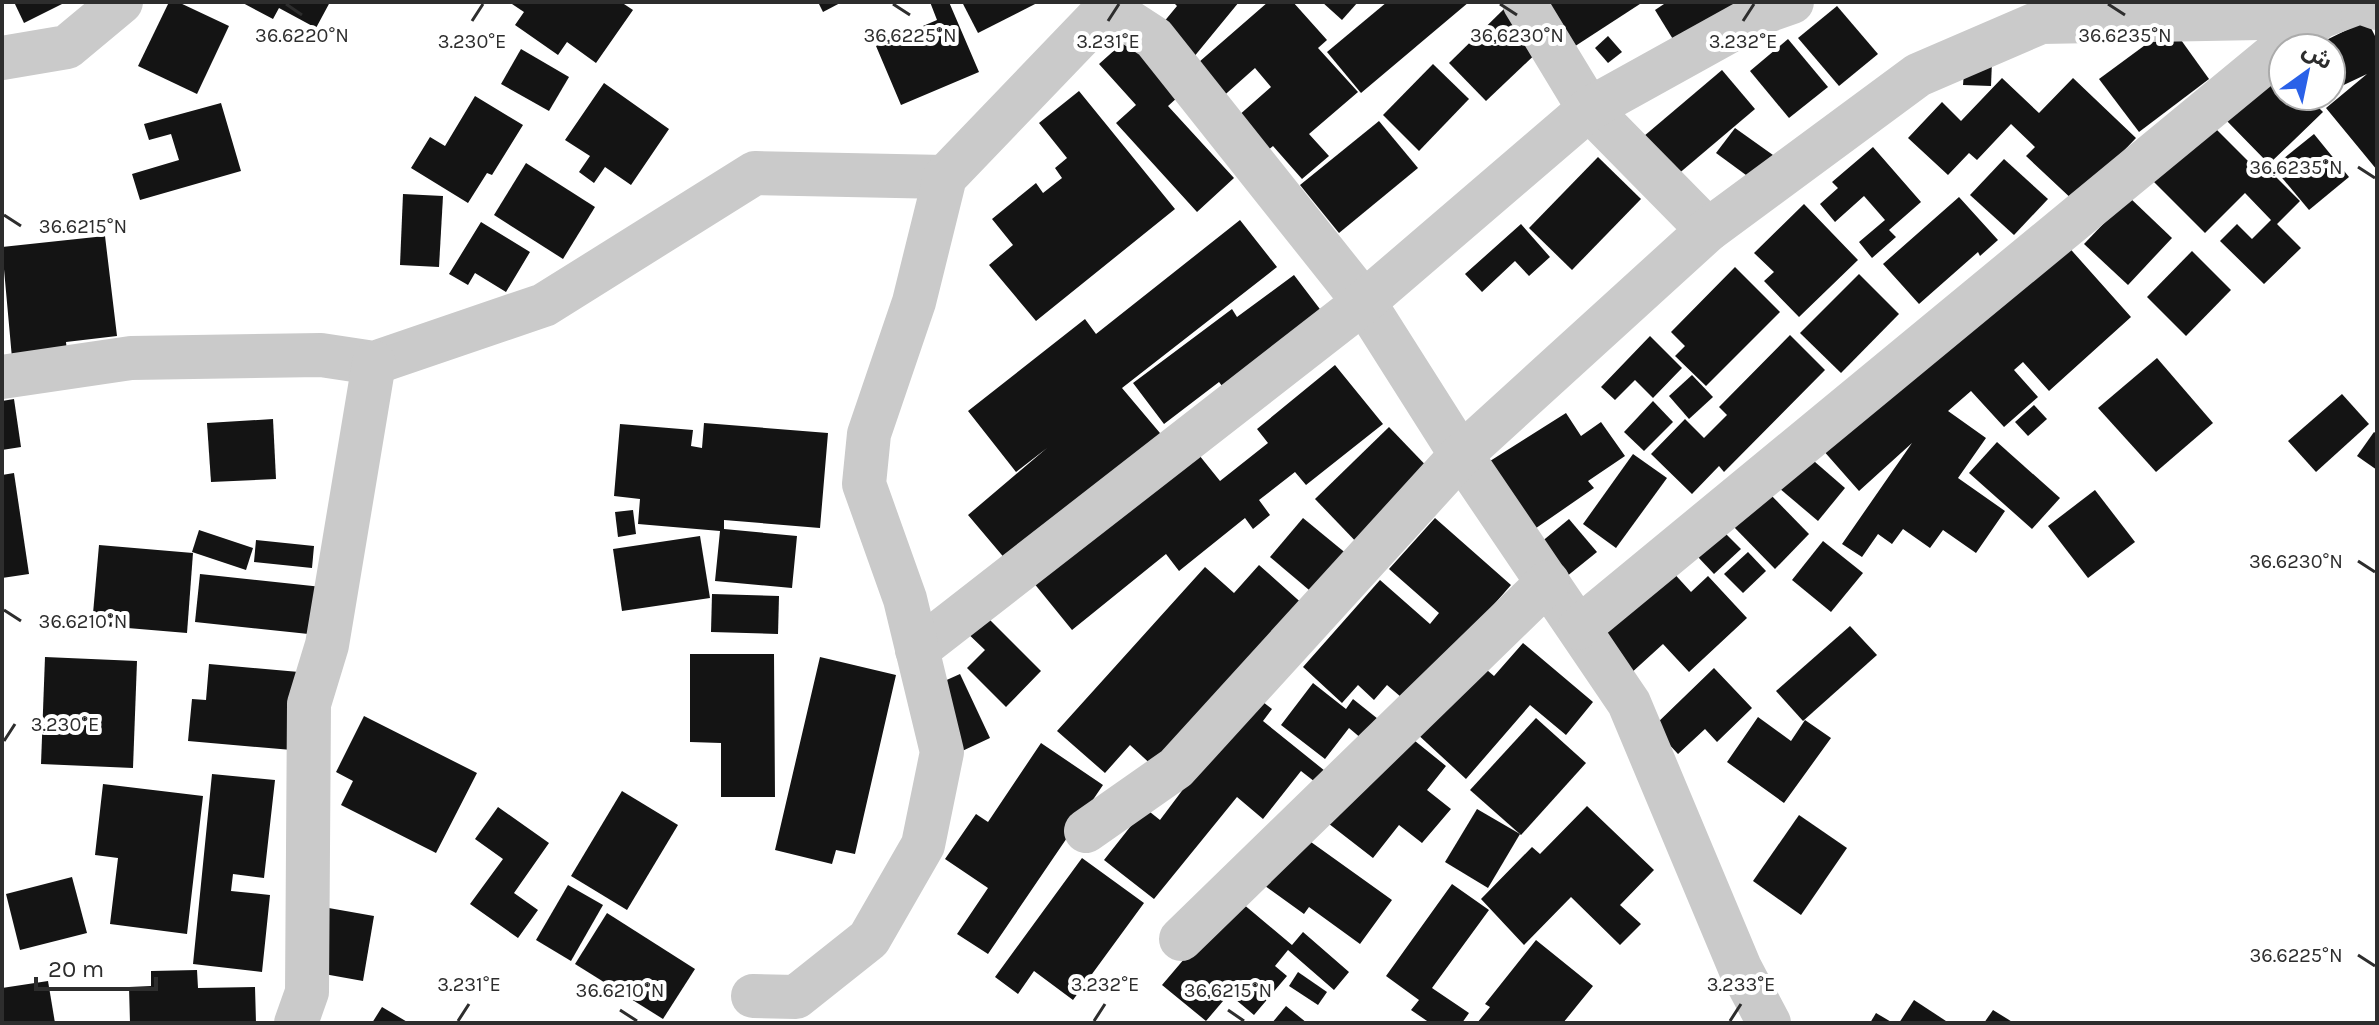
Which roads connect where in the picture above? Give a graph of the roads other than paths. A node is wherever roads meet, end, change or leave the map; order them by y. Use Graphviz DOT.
graph roads {
  1 [pos="121,2"];
  2 [pos="1524,2"];
  3 [pos="1792,2"];
  4 [pos="1110,4"];
  5 [pos="2377,8"];
  6 [pos="2320,17"];
  7 [pos="2,58"];
  8 [pos="1589,109"];
  9 [pos="945,177"];
  10 [pos="1708,230"];
  11 [pos="1364,302"];
  12 [pos="374,363"];
  13 [pos="2,377"];
  14 [pos="1461,455"];
  15 [pos="1548,582"];
  16 [pos="1579,628"];
  17 [pos="917,650"];
  18 [pos="1086,831"];
  19 [pos="1181,939"];
  20 [pos="753,996"];
  21 [pos="309,1013"];
  22 [pos="1769,1023"];
  1 -- 7 [label="street"];
  2 -- 8 [label="street"];
  3 -- 8 [label="street"];
  4 -- 9 [label="street"];
  4 -- 11 [label="street"];
  5 -- 6 [label="street"];
  6 -- 10 [label="street"];
  6 -- 16 [label="street"];
  8 -- 10 [label="street"];
  8 -- 11 [label="street"];
  9 -- 12 [label="street"];
  9 -- 17 [label="street"];
  10 -- 14 [label="street"];
  11 -- 14 [label="street"];
  11 -- 17 [label="street"];
  12 -- 13 [label="street"];
  12 -- 21 [label="street"];
  14 -- 15 [label="street"];
  14 -- 18 [label="street"];
  15 -- 16 [label="street"];
  15 -- 19 [label="street"];
  16 -- 22 [label="street"];
  17 -- 20 [label="street"];
}
